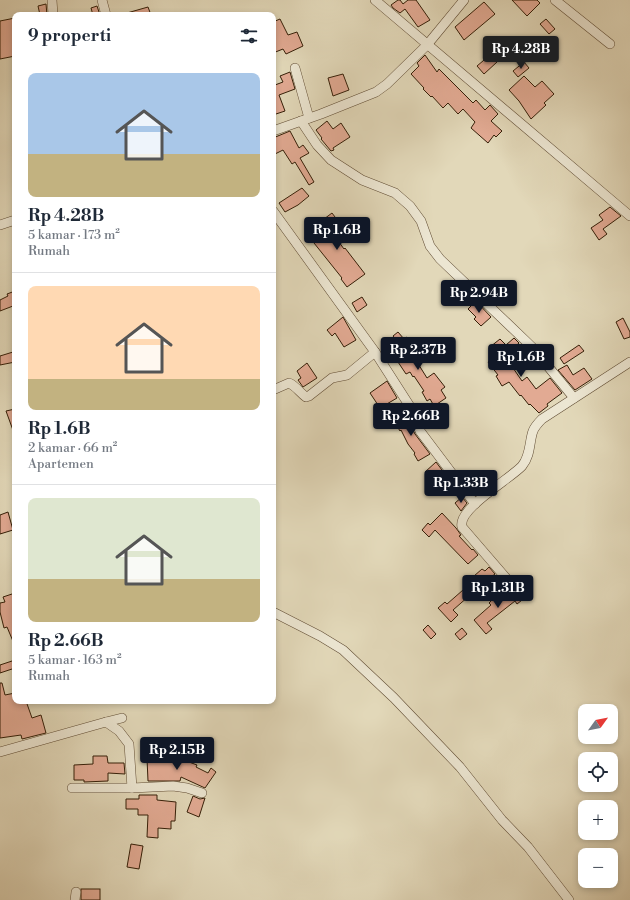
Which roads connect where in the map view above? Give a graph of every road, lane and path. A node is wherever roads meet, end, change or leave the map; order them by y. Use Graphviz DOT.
graph roads {
  1 [pos="52,0"];
  2 [pos="102,0"];
  3 [pos="375,0"];
  4 [pos="464,0"];
  5 [pos="555,0"];
  6 [pos="53,12"];
  7 [pos="105,12"];
  8 [pos="427,44"];
  9 [pos="610,44"];
  10 [pos="295,68"];
  11 [pos="305,120"];
  12 [pos="276,130"];
  13 [pos="276,215"];
  14 [pos="630,216"];
  15 [pos="12,221"];
  16 [pos="0,225"];
  17 [pos="376,352"];
  18 [pos="630,362"];
  19 [pos="276,389"];
  20 [pos="574,398"];
  21 [pos="474,504"];
  22 [pos="513,586"];
  23 [pos="276,614"];
  24 [pos="122,718"];
  25 [pos="106,722"];
  26 [pos="0,752"];
  27 [pos="72,788"];
  28 [pos="132,788"];
  29 [pos="202,793"];
  30 [pos="569,900"];
  1 -- 6 [label="street"];
  2 -- 7 [label="street"];
  3 -- 8 [label="street"];
  4 -- 8 [label="street"];
  5 -- 9 [label="street"];
  8 -- 11 [label="street"];
  8 -- 14 [label="street"];
  10 -- 11 [label="street"];
  11 -- 12 [label="street"];
  11 -- 20 [label="street"];
  13 -- 17 [label="street"];
  15 -- 16 [label="street"];
  17 -- 19 [label="street"];
  17 -- 21 [label="street"];
  18 -- 20 [label="street"];
  20 -- 21 [label="street"];
  21 -- 22 [label="street"];
  23 -- 30 [label="street"];
  24 -- 25 [label="street"];
  25 -- 26 [label="street"];
  25 -- 28 [label="street"];
  27 -- 28 [label="street"];
  28 -- 29 [label="street"];
}
